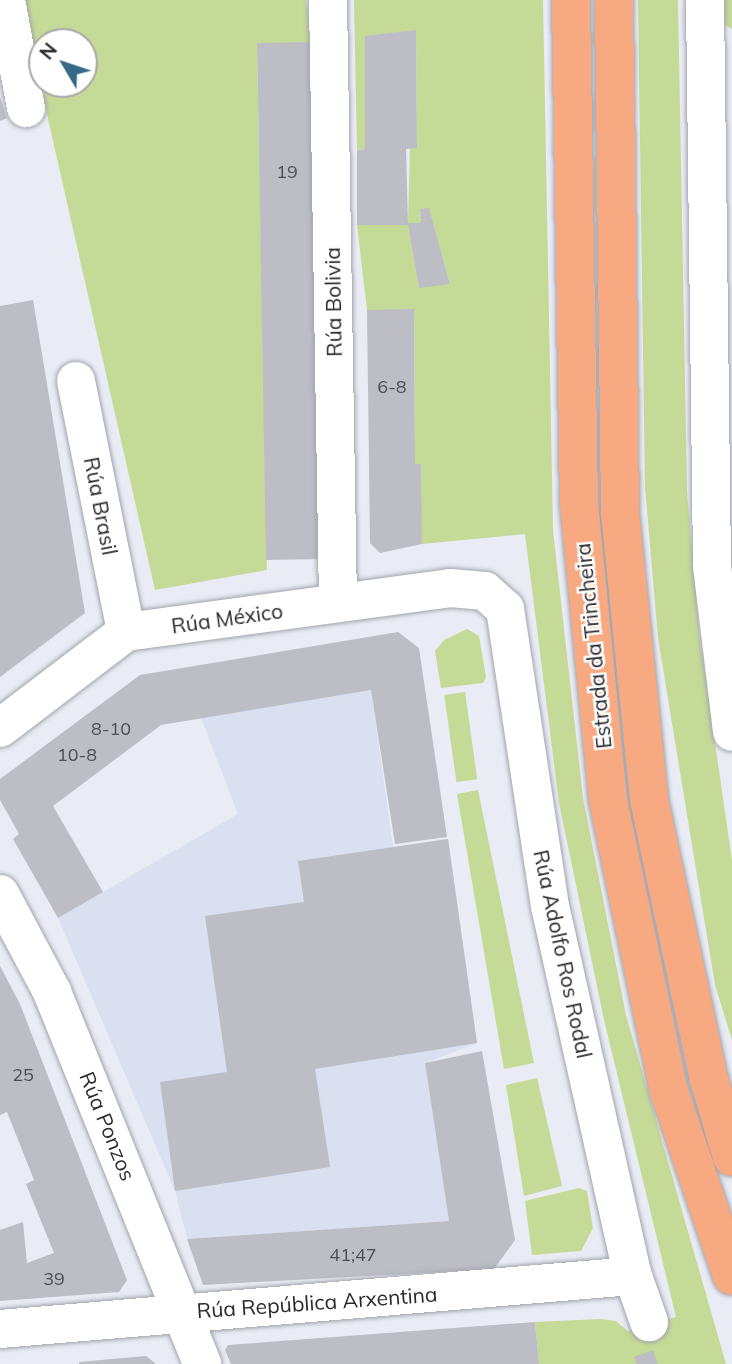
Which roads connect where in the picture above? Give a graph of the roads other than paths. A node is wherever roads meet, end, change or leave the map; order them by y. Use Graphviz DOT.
graph roads {
  1 [pos="6,0"];
  2 [pos="328,0"];
  3 [pos="571,0"];
  4 [pos="614,0"];
  5 [pos="705,0"];
  6 [pos="719,59"];
  7 [pos="26,108"];
  8 [pos="76,381"];
  9 [pos="485,591"];
  10 [pos="338,603"];
  11 [pos="126,632"];
  12 [pos="0,729"];
  13 [pos="732,732"];
  14 [pos="0,894"];
  15 [pos="732,1157"];
  16 [pos="633,1276"];
  17 [pos="732,1276"];
  18 [pos="181,1311"];
  19 [pos="649,1322"];
  20 [pos="0,1329"];
  21 [pos="202,1364"];
  1 -- 7 [label="street"];
  2 -- 10 [label="street, Rúa Bolivia"];
  3 -- 17 [label="highway, Estrada da Trincheira"];
  4 -- 15 [label="highway, Estrada da Trincheira"];
  5 -- 6 [label="street"];
  6 -- 13 [label="street"];
  8 -- 11 [label="street, Rúa Brasil"];
  9 -- 10 [label="street, Rúa México"];
  9 -- 16 [label="street, Rúa Adolfo Ros Rodal"];
  10 -- 11 [label="street, Rúa México"];
  11 -- 12 [label="street, Rúa México"];
  14 -- 18 [label="street, Rúa Ponzos"];
  16 -- 18 [label="street, Rúa República Arxentina"];
  16 -- 19 [label="street, Rúa Adolfo Ros Rodal"];
  18 -- 20 [label="street, Rúa República Arxentina"];
  18 -- 21 [label="street, Rúa Ponzos"];
}
